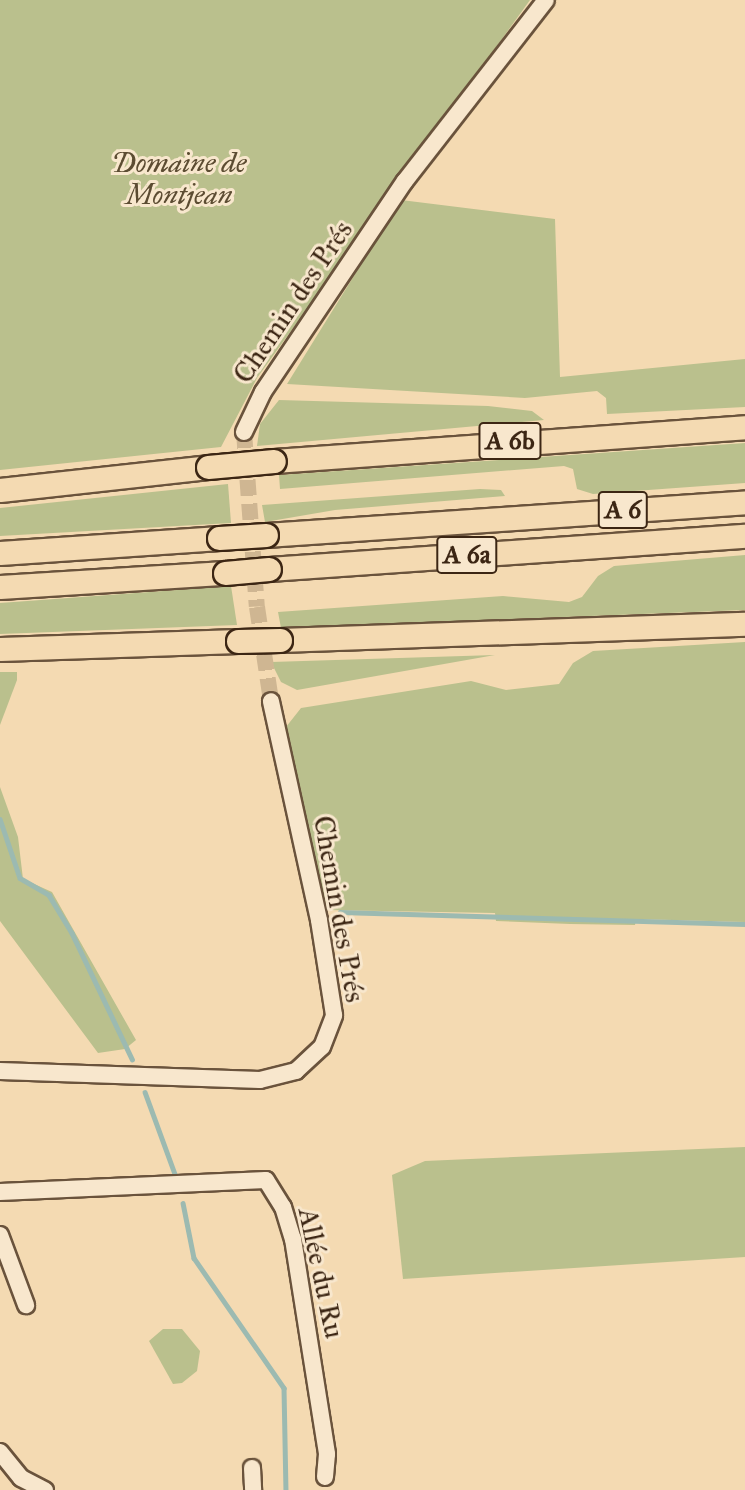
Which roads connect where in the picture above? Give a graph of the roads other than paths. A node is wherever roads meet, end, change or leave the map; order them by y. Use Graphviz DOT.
graph roads {
  1 [pos="545,0"];
  2 [pos="745,426"];
  3 [pos="244,432"];
  4 [pos="0,490"];
  5 [pos="745,502"];
  6 [pos="501,519"];
  7 [pos="745,536"];
  8 [pos="665,541"];
  9 [pos="0,553"];
  10 [pos="0,587"];
  11 [pos="745,624"];
  12 [pos="0,649"];
  13 [pos="271,701"];
  14 [pos="0,1071"];
  15 [pos="0,1192"];
  16 [pos="0,1236"];
  17 [pos="26,1305"];
  18 [pos="0,1452"];
  19 [pos="252,1468"];
  20 [pos="325,1477"];
  21 [pos="45,1490"];
  22 [pos="253,1490"];
  1 -- 3 [label="street, Chemin des Prés"];
  2 -- 4 [label="highway, A 6b, bridge"];
  5 -- 6 [label="highway, A 6"];
  6 -- 9 [label="highway, A 6a, bridge"];
  7 -- 8 [label="highway, A 6"];
  8 -- 10 [label="highway, A 6a, bridge"];
  11 -- 12 [label="highway, bridge"];
  13 -- 14 [label="street, Chemin des Prés"];
  15 -- 20 [label="street, Allée du Ru"];
  16 -- 17 [label="street"];
  18 -- 21 [label="street"];
  19 -- 22 [label="street"];
}
